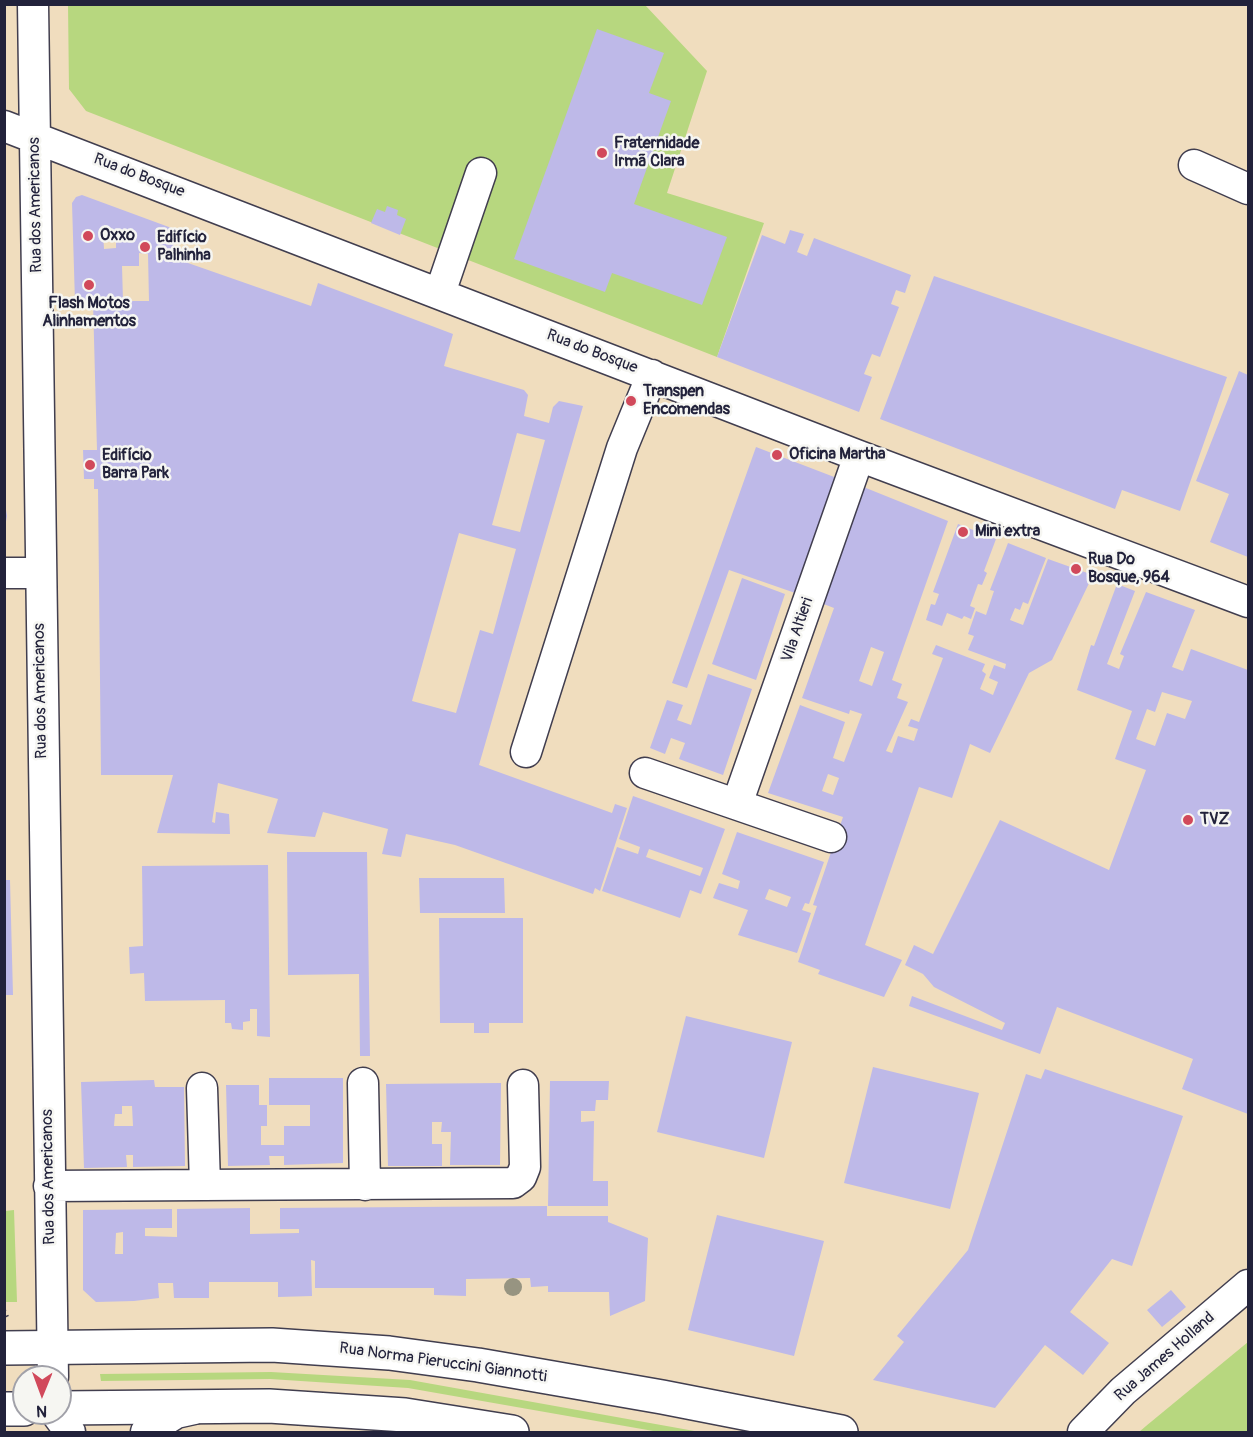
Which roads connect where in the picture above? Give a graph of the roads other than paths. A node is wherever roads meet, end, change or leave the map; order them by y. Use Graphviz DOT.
graph roads {
  1 [pos="33,4"];
  2 [pos="4,126"];
  3 [pos="35,136"];
  4 [pos="1194,165"];
  5 [pos="481,173"];
  6 [pos="1248,189"];
  7 [pos="440,293"];
  8 [pos="652,375"];
  9 [pos="859,456"];
  10 [pos="4,573"];
  11 [pos="40,573"];
  12 [pos="1248,602"];
  13 [pos="526,752"];
  14 [pos="645,773"];
  15 [pos="737,804"];
  16 [pos="831,837"];
  17 [pos="363,1083"];
  18 [pos="523,1086"];
  19 [pos="202,1088"];
  20 [pos="205,1185"];
  21 [pos="364,1185"];
  22 [pos="48,1186"];
  23 [pos="1248,1285"];
  24 [pos="4,1348"];
  25 [pos="53,1363"];
  26 [pos="204,1407"];
  27 [pos="72,1408"];
  28 [pos="146,1432"];
  29 [pos="512,1432"];
  30 [pos="842,1432"];
  31 [pos="1083,1432"];
  1 -- 3 [label="street, Rua dos Americanos"];
  2 -- 3 [label="street, Rua do Bosque"];
  3 -- 7 [label="street, Rua do Bosque"];
  3 -- 11 [label="street, Rua dos Americanos"];
  4 -- 6 [label="street"];
  5 -- 7 [label="street"];
  7 -- 8 [label="street, Rua do Bosque"];
  8 -- 9 [label="street, Rua do Bosque"];
  8 -- 13 [label="street"];
  9 -- 12 [label="street, Rua do Bosque"];
  9 -- 15 [label="street, Vila Altieri"];
  10 -- 11 [label="street"];
  11 -- 22 [label="street, Rua dos Americanos"];
  14 -- 15 [label="street"];
  15 -- 16 [label="street"];
  17 -- 21 [label="street"];
  18 -- 21 [label="street"];
  19 -- 20 [label="street"];
  20 -- 21 [label="street"];
  20 -- 22 [label="street"];
  22 -- 25 [label="street, Rua dos Americanos"];
  23 -- 31 [label="street, Rua James Holland"];
  24 -- 25 [label="main road, Rua Norma Pieruccini Giannotti"];
  25 -- 30 [label="main road, Rua Norma Pieruccini Giannotti"];
  26 -- 27 [label="main road"];
  26 -- 28 [label="street"];
  26 -- 29 [label="main road"];
}
